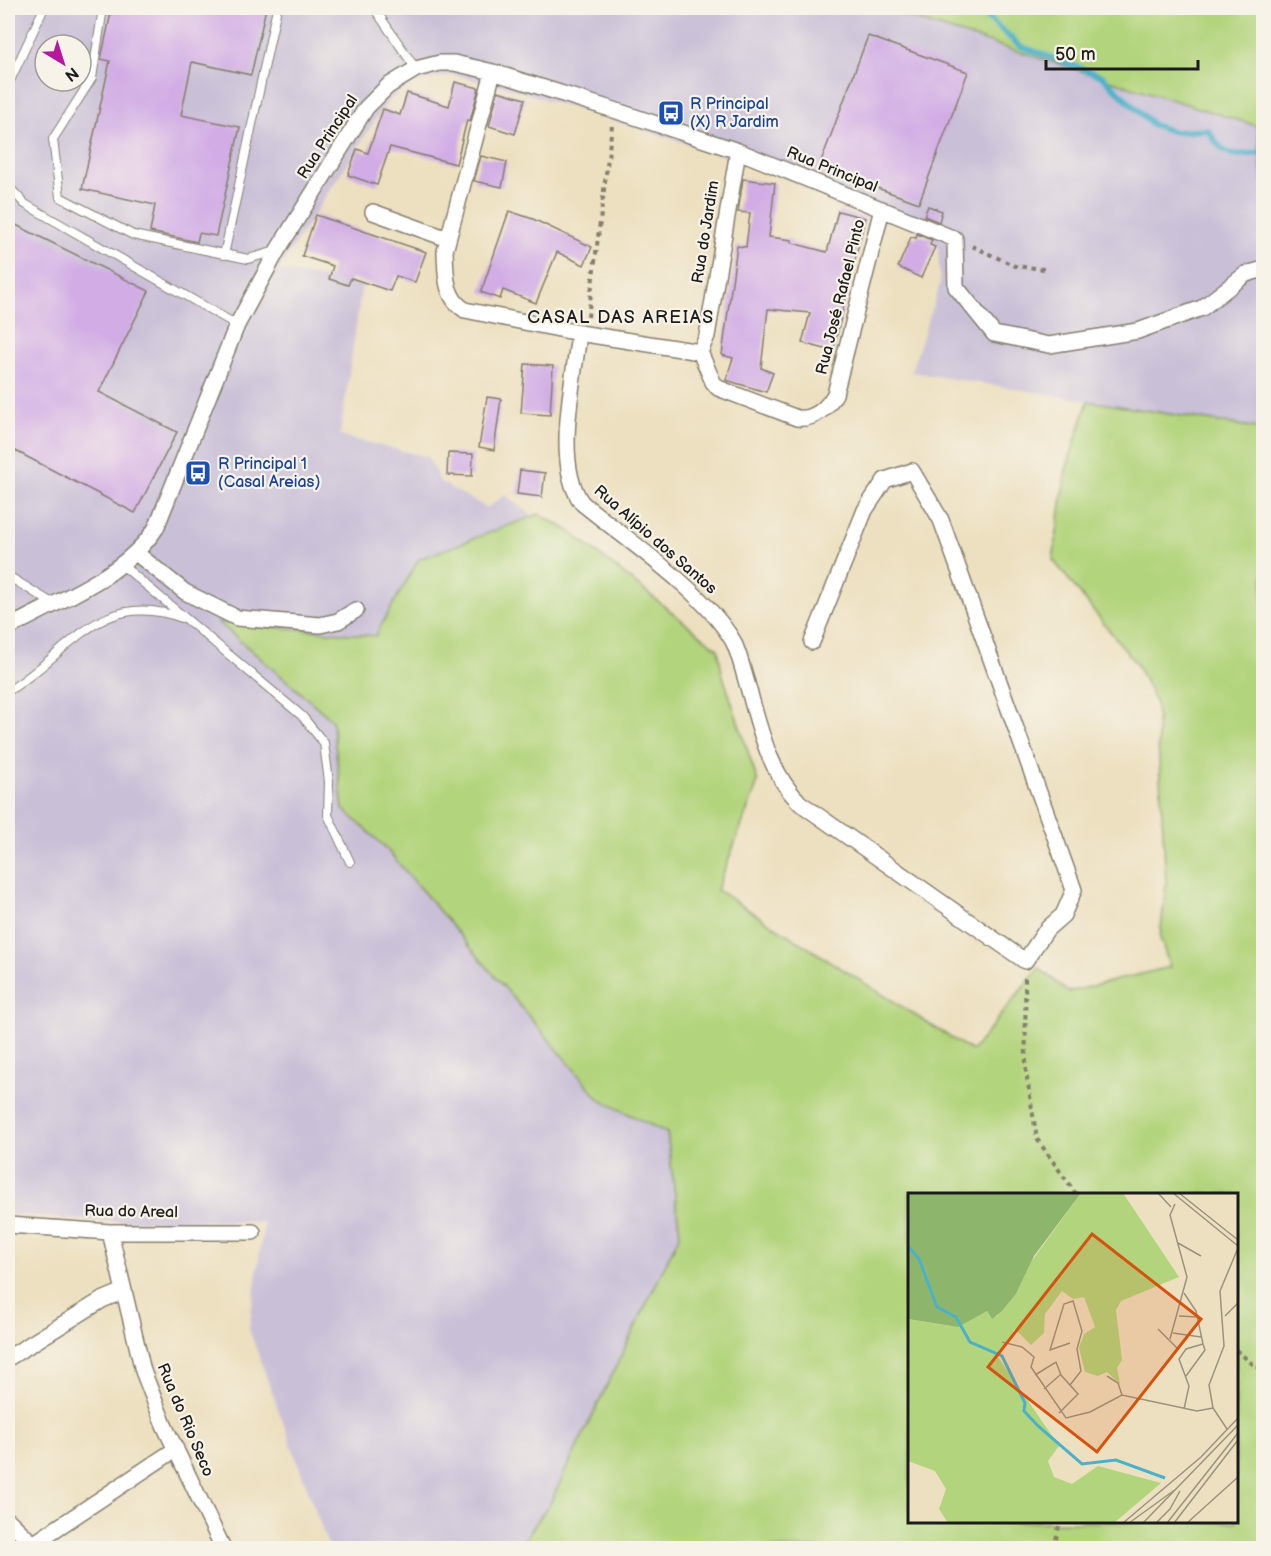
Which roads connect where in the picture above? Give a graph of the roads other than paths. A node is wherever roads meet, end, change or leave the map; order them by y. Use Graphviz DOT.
graph roads {
  1 [pos="44,8"];
  2 [pos="103,8"];
  3 [pos="277,8"];
  4 [pos="374,8"];
  5 [pos="416,69"];
  6 [pos="493,72"];
  7 [pos="8,85"];
  8 [pos="738,151"];
  9 [pos="8,186"];
  10 [pos="882,209"];
  11 [pos="373,212"];
  12 [pos="448,239"];
  13 [pos="277,251"];
  14 [pos="224,255"];
  15 [pos="1263,269"];
  16 [pos="237,325"];
  17 [pos="579,333"];
  18 [pos="700,352"];
  19 [pos="136,553"];
  20 [pos="122,566"];
  21 [pos="8,576"];
  22 [pos="52,603"];
  23 [pos="356,610"];
  24 [pos="187,619"];
  25 [pos="8,628"];
  26 [pos="812,642"];
  27 [pos="8,690"];
  28 [pos="350,862"];
  29 [pos="8,1225"];
  30 [pos="110,1232"];
  31 [pos="254,1232"];
  32 [pos="124,1291"];
  33 [pos="8,1358"];
  34 [pos="176,1449"];
  35 [pos="8,1520"];
  36 [pos="35,1546"];
  37 [pos="223,1548"];
  1 -- 7 [label="lane"];
  2 -- 14 [label="lane"];
  3 -- 14 [label="lane"];
  4 -- 5 [label="lane"];
  5 -- 6 [label="street, Rua Principal"];
  5 -- 13 [label="street, Rua Principal"];
  6 -- 8 [label="street, Rua Principal"];
  6 -- 12 [label="street"];
  8 -- 10 [label="street, Rua Principal"];
  8 -- 18 [label="street, Rua do Jardim"];
  9 -- 16 [label="lane"];
  10 -- 15 [label="street, Rua Principal"];
  10 -- 18 [label="street, Rua José Rafael Pinto"];
  11 -- 12 [label="street"];
  12 -- 17 [label="street"];
  13 -- 14 [label="lane"];
  13 -- 16 [label="street, Rua Principal"];
  16 -- 19 [label="street, Rua Principal"];
  17 -- 18 [label="street"];
  17 -- 26 [label="street, Rua Alípio dos Santos"];
  19 -- 20 [label="street, Rua Principal"];
  19 -- 23 [label="street"];
  20 -- 22 [label="street, Rua Principal"];
  20 -- 24 [label="lane"];
  21 -- 22 [label="lane"];
  22 -- 25 [label="street, Rua Principal"];
  24 -- 27 [label="lane"];
  24 -- 28 [label="lane"];
  29 -- 30 [label="street, Rua do Areal"];
  30 -- 31 [label="street, Rua do Areal"];
  30 -- 32 [label="street, Rua do Rio Seco"];
  32 -- 33 [label="street"];
  32 -- 34 [label="street, Rua do Rio Seco"];
  34 -- 36 [label="street"];
  34 -- 37 [label="street, Rua do Rio Seco"];
  35 -- 36 [label="street"];
}
